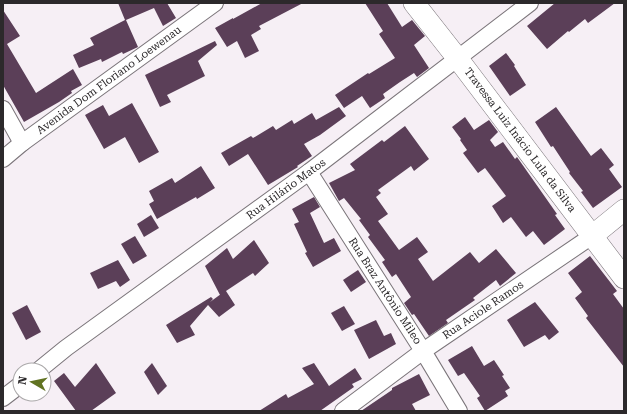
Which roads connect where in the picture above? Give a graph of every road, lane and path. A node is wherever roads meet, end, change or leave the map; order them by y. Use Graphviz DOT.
graph roads {
  1 [pos="215,3"];
  2 [pos="414,3"];
  3 [pos="530,3"];
  4 [pos="458,59"];
  5 [pos="3,109"];
  6 [pos="22,143"];
  7 [pos="3,159"];
  8 [pos="309,172"];
  9 [pos="624,210"];
  10 [pos="592,236"];
  11 [pos="624,278"];
  12 [pos="423,351"];
  13 [pos="49,362"];
  14 [pos="12,391"];
  15 [pos="3,398"];
  16 [pos="343,411"];
  17 [pos="459,411"];
  1 -- 6 [label="street, Avenida Dom Floriano Loewenau"];
  2 -- 4 [label="street, Travessa Luiz Inácio Lula da Silva"];
  3 -- 4 [label="street, Rua Hilário Matos"];
  4 -- 8 [label="street, Rua Hilário Matos"];
  4 -- 10 [label="street, Travessa Luiz Inácio Lula da Silva"];
  5 -- 6 [label="street"];
  6 -- 7 [label="street, Avenida Dom Floriano Loewenau"];
  8 -- 12 [label="street, Rua Braz Antônio Mileo"];
  8 -- 13 [label="street, Rua Hilário Matos"];
  9 -- 10 [label="street, Rua Aciole Ramos"];
  10 -- 11 [label="street, Travessa Luiz Inácio Lula da Silva"];
  10 -- 12 [label="street, Rua Aciole Ramos"];
  12 -- 16 [label="street, Rua Aciole Ramos"];
  12 -- 17 [label="street, Rua Braz Antônio Mileo"];
  14 -- 15 [label="street"];
}
